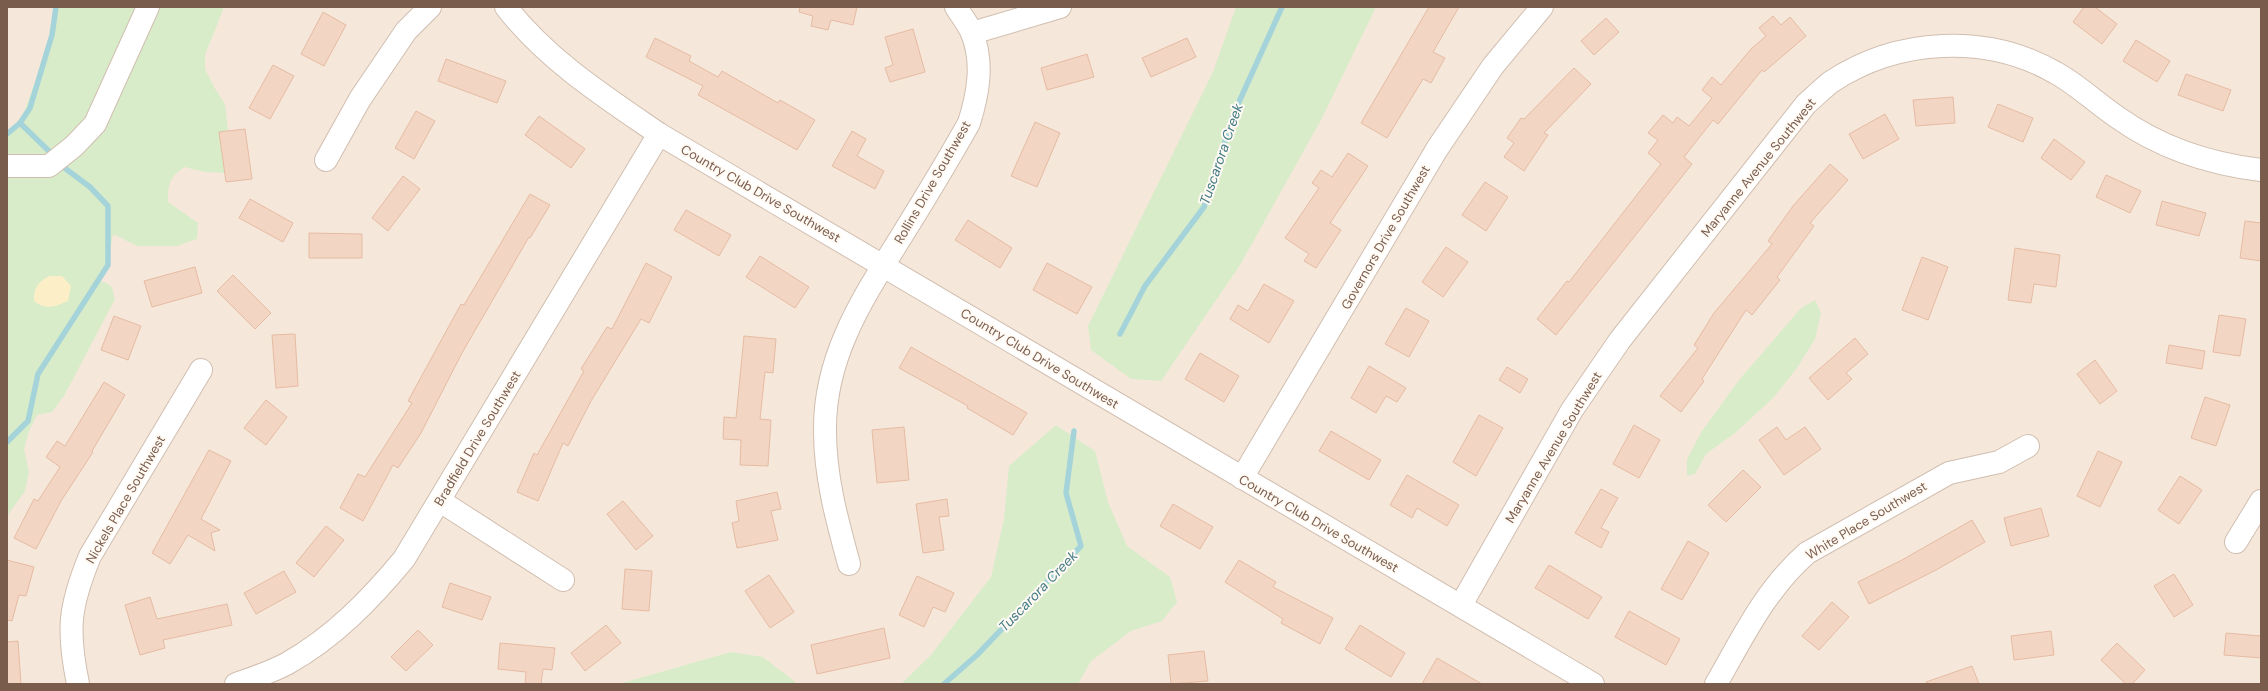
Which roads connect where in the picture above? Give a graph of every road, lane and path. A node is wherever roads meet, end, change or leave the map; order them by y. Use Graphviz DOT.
graph roads {
  1 [pos="148,7"];
  2 [pos="430,7"];
  3 [pos="506,7"];
  4 [pos="956,7"];
  5 [pos="1060,7"];
  6 [pos="1542,7"];
  7 [pos="972,33"];
  8 [pos="659,134"];
  9 [pos="326,160"];
  10 [pos="7,166"];
  11 [pos="2261,170"];
  12 [pos="882,265"];
  13 [pos="201,370"];
  14 [pos="2028,446"];
  15 [pos="1242,478"];
  16 [pos="440,501"];
  17 [pos="2261,501"];
  18 [pos="2236,542"];
  19 [pos="849,564"];
  20 [pos="563,580"];
  21 [pos="1461,605"];
  22 [pos="78,684"];
  23 [pos="236,684"];
  24 [pos="1593,684"];
  25 [pos="1716,684"];
  1 -- 10 [label="street"];
  2 -- 9 [label="street"];
  3 -- 8 [label="street, Country Club Drive Southwest"];
  4 -- 7 [label="street, Rollins Drive Southwest"];
  5 -- 7 [label="street"];
  6 -- 15 [label="street, Governors Drive Southwest"];
  7 -- 12 [label="street, Rollins Drive Southwest"];
  8 -- 12 [label="street, Country Club Drive Southwest"];
  8 -- 16 [label="street, Bradfield Drive Southwest"];
  11 -- 21 [label="street, Maryanne Avenue Southwest"];
  12 -- 15 [label="street, Country Club Drive Southwest"];
  12 -- 19 [label="street, Rollins Drive Southwest"];
  13 -- 22 [label="street, Nickels Place Southwest"];
  14 -- 25 [label="street, White Place Southwest"];
  15 -- 21 [label="street, Country Club Drive Southwest"];
  16 -- 20 [label="street"];
  16 -- 23 [label="street, Bradfield Drive Southwest"];
  17 -- 18 [label="street"];
  21 -- 24 [label="street, Country Club Drive Southwest"];
}
